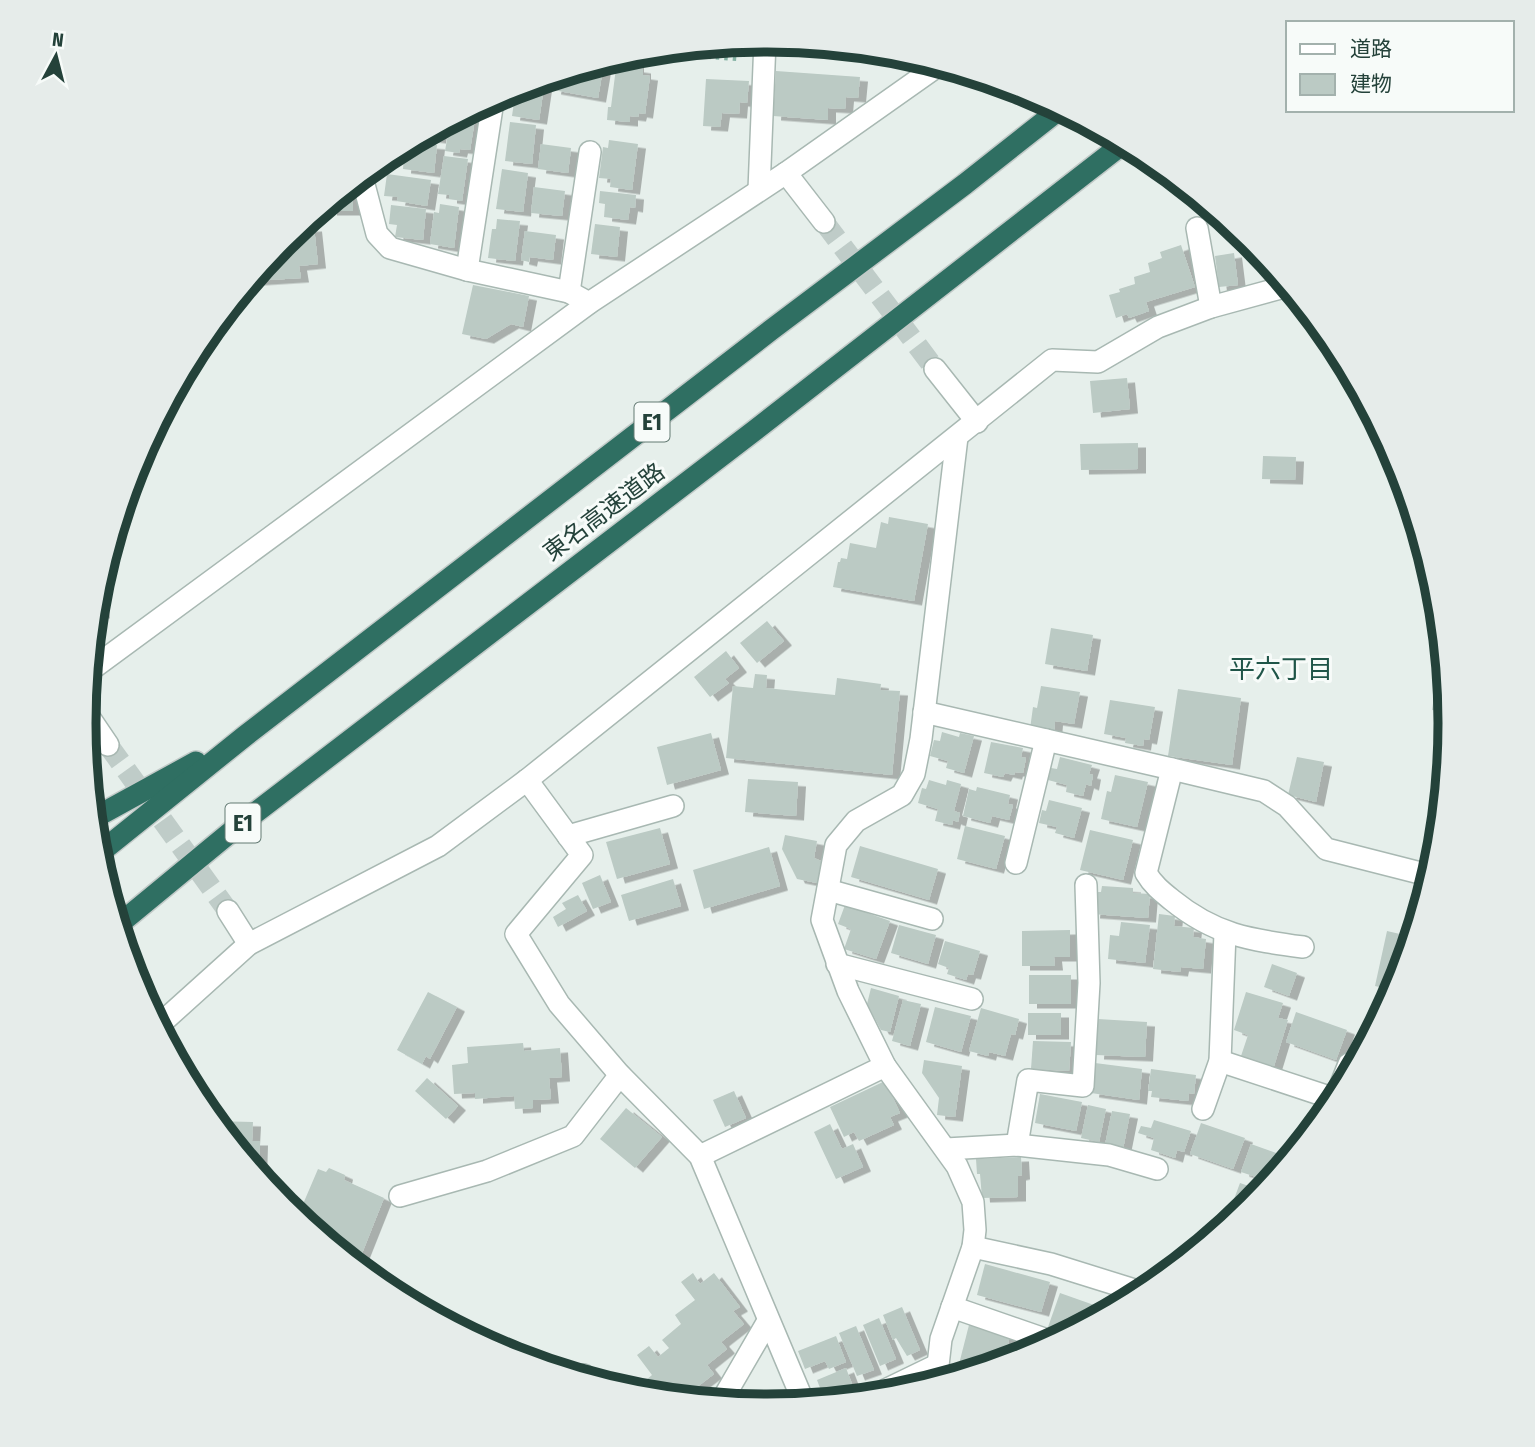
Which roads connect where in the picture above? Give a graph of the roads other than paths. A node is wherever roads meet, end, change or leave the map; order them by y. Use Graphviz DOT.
graph roads {
  1 [pos="764,52"];
  2 [pos="929,72"];
  3 [pos="491,113"];
  4 [pos="1051,116"];
  5 [pos="1115,150"];
  6 [pos="590,152"];
  7 [pos="786,173"];
  8 [pos="365,187"];
  9 [pos="760,190"];
  10 [pos="824,222"];
  11 [pos="1197,228"];
  12 [pos="467,270"];
  13 [pos="1278,289"];
  14 [pos="569,292"];
  15 [pos="589,303"];
  16 [pos="1211,307"];
  17 [pos="935,369"];
  18 [pos="977,422"];
  19 [pos="957,438"];
  20 [pos="100,663"];
  21 [pos="924,712"];
  22 [pos="96,728"];
  23 [pos="245,736"];
  24 [pos="1046,740"];
  25 [pos="108,745"];
  26 [pos="1172,769"];
  27 [pos="527,780"];
  28 [pos="673,806"];
  29 [pos="102,813"];
  30 [pos="568,836"];
  31 [pos="108,846"];
  32 [pos="1016,863"];
  33 [pos="1422,873"];
  34 [pos="1086,885"];
  35 [pos="828,890"];
  36 [pos="228,911"];
  37 [pos="126,919"];
  38 [pos="932,919"];
  39 [pos="1225,933"];
  40 [pos="249,944"];
  41 [pos="1303,947"];
  42 [pos="837,964"];
  43 [pos="972,999"];
  44 [pos="166,1019"];
  45 [pos="1220,1061"];
  46 [pos="885,1066"];
  47 [pos="620,1075"];
  48 [pos="1323,1099"];
  49 [pos="1203,1109"];
  50 [pos="1017,1145"];
  51 [pos="946,1149"];
  52 [pos="700,1156"];
  53 [pos="1157,1169"];
  54 [pos="400,1196"];
  55 [pos="973,1247"];
  56 [pos="1129,1288"];
  57 [pos="952,1307"];
  58 [pos="768,1321"];
  59 [pos="1038,1337"];
  60 [pos="936,1374"];
  61 [pos="726,1393"];
  62 [pos="800,1393"];
  1 -- 9 [label="street"];
  2 -- 7 [label="street"];
  3 -- 12 [label="street"];
  4 -- 23 [label="highway, 東名高速道路 / E1"];
  5 -- 37 [label="highway, 東名高速道路 / E1"];
  6 -- 14 [label="street"];
  7 -- 9 [label="street"];
  7 -- 10 [label="street"];
  8 -- 12 [label="street"];
  9 -- 15 [label="street"];
  11 -- 16 [label="street"];
  12 -- 14 [label="street"];
  13 -- 16 [label="street"];
  14 -- 15 [label="street"];
  15 -- 20 [label="street"];
  16 -- 18 [label="street"];
  17 -- 18 [label="street"];
  18 -- 19 [label="street"];
  19 -- 21 [label="street"];
  19 -- 27 [label="street"];
  21 -- 24 [label="street"];
  21 -- 35 [label="street"];
  22 -- 25 [label="street"];
  23 -- 29 [label="highway"];
  23 -- 31 [label="highway, 東名高速道路 / E1"];
  24 -- 26 [label="street"];
  24 -- 32 [label="street"];
  26 -- 33 [label="street"];
  26 -- 39 [label="street"];
  27 -- 30 [label="street"];
  27 -- 40 [label="street"];
  28 -- 30 [label="street"];
  30 -- 47 [label="street"];
  34 -- 50 [label="street"];
  35 -- 38 [label="street"];
  35 -- 42 [label="street"];
  36 -- 40 [label="street"];
  39 -- 41 [label="street"];
  39 -- 45 [label="street"];
  40 -- 44 [label="street"];
  42 -- 43 [label="street"];
  42 -- 46 [label="street"];
  45 -- 48 [label="street"];
  45 -- 49 [label="street"];
  46 -- 51 [label="street"];
  46 -- 52 [label="street"];
  47 -- 52 [label="street"];
  47 -- 54 [label="street"];
  50 -- 51 [label="street"];
  50 -- 53 [label="street"];
  51 -- 55 [label="street"];
  52 -- 58 [label="street"];
  55 -- 56 [label="street"];
  55 -- 57 [label="street"];
  57 -- 59 [label="street"];
  57 -- 60 [label="street"];
  58 -- 61 [label="street"];
  58 -- 62 [label="street"];
}
